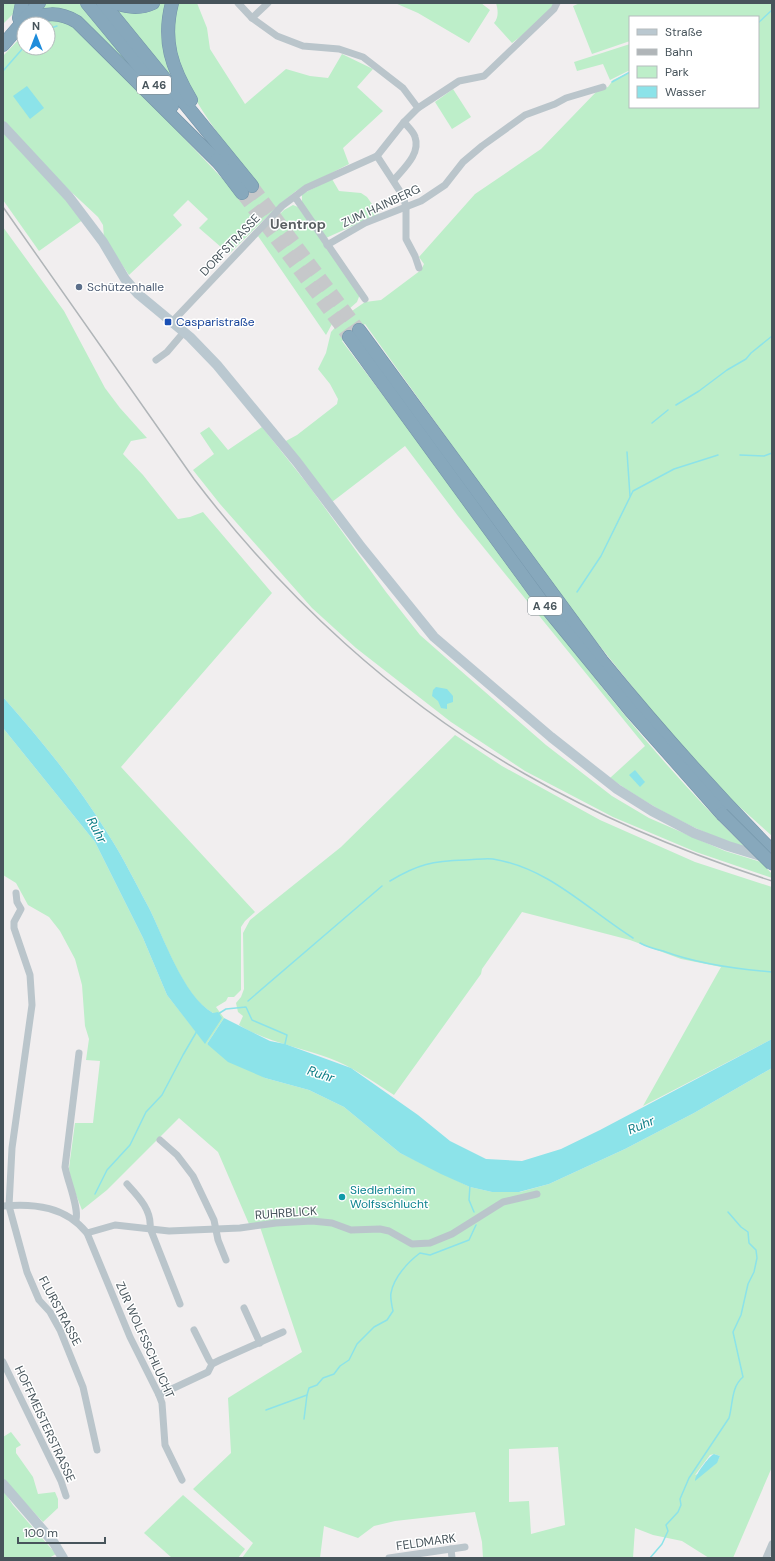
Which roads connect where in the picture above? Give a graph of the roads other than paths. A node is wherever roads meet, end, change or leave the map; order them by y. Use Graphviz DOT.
graph roads {
  1 [pos="22,3"];
  2 [pos="31,3"];
  3 [pos="39,3"];
  4 [pos="87,3"];
  5 [pos="103,3"];
  6 [pos="116,3"];
  7 [pos="153,3"];
  8 [pos="172,3"];
  9 [pos="238,3"];
  10 [pos="268,3"];
  11 [pos="557,3"];
  12 [pos="21,16"];
  13 [pos="23,16"];
  14 [pos="25,16"];
  15 [pos="37,16"];
  16 [pos="252,18"];
  17 [pos="16,25"];
  18 [pos="16,27"];
  19 [pos="3,37"];
  20 [pos="3,45"];
  21 [pos="603,87"];
  22 [pos="418,108"];
  23 [pos="404,122"];
  24 [pos="3,126"];
  25 [pos="212,136"];
  26 [pos="377,156"];
  27 [pos="222,166"];
  28 [pos="394,180"];
  29 [pos="295,196"];
  30 [pos="406,207"];
  31 [pos="327,245"];
  32 [pos="419,268"];
  33 [pos="365,299"];
  34 [pos="172,322"];
  35 [pos="184,332"];
  36 [pos="156,360"];
  37 [pos="772,850"];
  38 [pos="772,859"];
  39 [pos="772,864"];
  40 [pos="16,893"];
  41 [pos="79,1052"];
  42 [pos="160,1140"];
  43 [pos="127,1184"];
  44 [pos="537,1194"];
  45 [pos="6,1206"];
  46 [pos="76,1220"];
  47 [pos="150,1228"];
  48 [pos="216,1230"];
  49 [pos="87,1233"];
  50 [pos="226,1260"];
  51 [pos="180,1304"];
  52 [pos="244,1308"];
  53 [pos="194,1330"];
  54 [pos="283,1332"];
  55 [pos="260,1343"];
  56 [pos="3,1362"];
  57 [pos="212,1364"];
  58 [pos="159,1395"];
  59 [pos="97,1450"];
  60 [pos="182,1480"];
  61 [pos="3,1484"];
  62 [pos="66,1496"];
  63 [pos="772,1544"];
  64 [pos="465,1547"];
  65 [pos="451,1549"];
  66 [pos="63,1558"];
  67 [pos="389,1558"];
  68 [pos="452,1558"];
  69 [pos="766,1558"];
  1 -- 12 [label="highway"];
  2 -- 13 [label="highway"];
  3 -- 14 [label="highway"];
  4 -- 27 [label="highway, A 46"];
  5 -- 25 [label="highway, A 46"];
  6 -- 7 [label="highway"];
  8 -- 25 [label="highway"];
  9 -- 16 [label="street"];
  10 -- 16 [label="street"];
  11 -- 22 [label="street, DORFSTRASSE"];
  15 -- 27 [label="highway"];
  16 -- 22 [label="street"];
  17 -- 19 [label="highway"];
  18 -- 20 [label="highway"];
  21 -- 30 [label="street, ZUM HAINBERG"];
  22 -- 23 [label="street, DORFSTRASSE"];
  23 -- 26 [label="street, DORFSTRASSE"];
  23 -- 28 [label="street"];
  24 -- 34 [label="main road"];
  25 -- 27 [label="highway, A 46"];
  26 -- 28 [label="street"];
  26 -- 29 [label="street, DORFSTRASSE"];
  28 -- 30 [label="street"];
  29 -- 31 [label="street"];
  29 -- 34 [label="street, DORFSTRASSE"];
  30 -- 31 [label="street, ZUM HAINBERG"];
  30 -- 32 [label="street"];
  31 -- 33 [label="street"];
  34 -- 35 [label="main road"];
  35 -- 36 [label="street"];
  35 -- 38 [label="main road"];
  37 -- 39 [label="highway, A 46, bridge"];
  40 -- 45 [label="street, FLURSTRASSE"];
  41 -- 46 [label="street"];
  42 -- 48 [label="street"];
  43 -- 47 [label="street"];
  44 -- 48 [label="street, RUHRBLICK"];
  45 -- 46 [label="street"];
  45 -- 59 [label="street, FLURSTRASSE"];
  46 -- 49 [label="street"];
  47 -- 48 [label="street, RUHRBLICK"];
  47 -- 49 [label="street, RUHRBLICK"];
  47 -- 51 [label="street"];
  48 -- 50 [label="street"];
  49 -- 58 [label="street, ZUR WOLFSSCHLUCHT"];
  52 -- 55 [label="street"];
  53 -- 57 [label="street"];
  54 -- 55 [label="street"];
  55 -- 57 [label="street"];
  56 -- 62 [label="street, HOFFMEISTERSTRASSE"];
  57 -- 58 [label="street"];
  58 -- 60 [label="street, ZUR WOLFSSCHLUCHT"];
  61 -- 66 [label="main road"];
  63 -- 69 [label="street"];
  64 -- 65 [label="street, FELDMARK"];
  65 -- 67 [label="street, FELDMARK"];
  65 -- 68 [label="street"];
}
